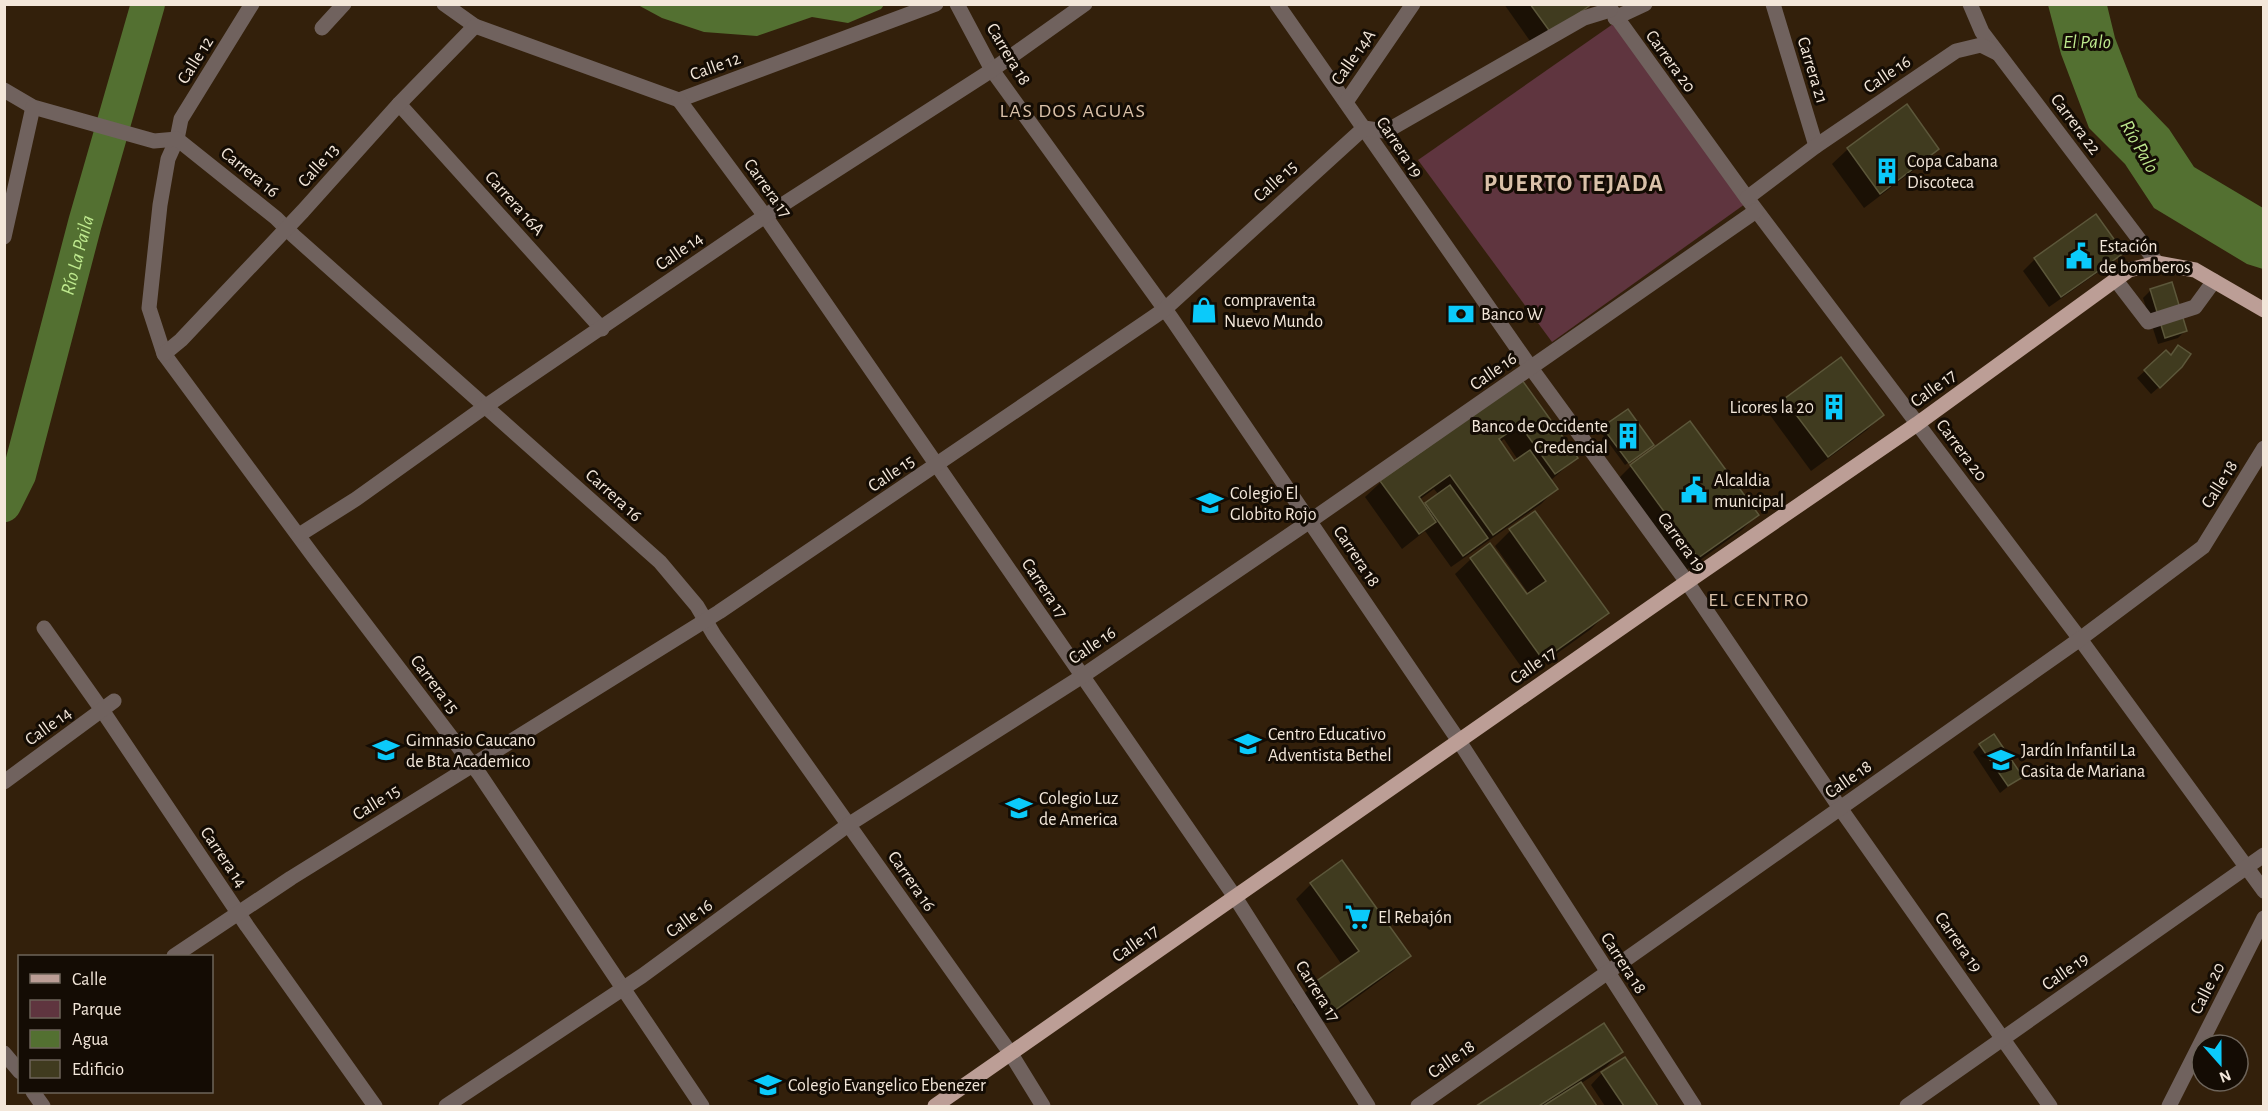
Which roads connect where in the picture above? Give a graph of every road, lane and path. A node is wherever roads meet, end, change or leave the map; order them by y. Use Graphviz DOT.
graph roads {
  1 [pos="252,4"];
  2 [pos="344,4"];
  3 [pos="444,4"];
  4 [pos="936,4"];
  5 [pos="957,4"];
  6 [pos="1085,4"];
  7 [pos="1277,4"];
  8 [pos="1413,4"];
  9 [pos="1645,4"];
  10 [pos="1773,4"];
  11 [pos="1610,11"];
  12 [pos="1973,11"];
  13 [pos="475,26"];
  14 [pos="322,28"];
  15 [pos="1956,51"];
  16 [pos="1998,53"];
  17 [pos="992,70"];
  18 [pos="4,90"];
  19 [pos="679,100"];
  20 [pos="1346,102"];
  21 [pos="399,104"];
  22 [pos="33,106"];
  23 [pos="1364,128"];
  24 [pos="177,139"];
  25 [pos="1816,146"];
  26 [pos="1747,198"];
  27 [pos="1756,211"];
  28 [pos="765,216"];
  29 [pos="286,229"];
  30 [pos="4,237"];
  31 [pos="2157,263"];
  32 [pos="2115,279"];
  33 [pos="2214,281"];
  34 [pos="1165,309"];
  35 [pos="2264,310"];
  36 [pos="602,328"];
  37 [pos="164,354"];
  38 [pos="1531,368"];
  39 [pos="486,406"];
  40 [pos="1917,424"];
  41 [pos="2264,448"];
  42 [pos="937,465"];
  43 [pos="1310,521"];
  44 [pos="299,536"];
  45 [pos="1687,582"];
  46 [pos="705,621"];
  47 [pos="44,628"];
  48 [pos="2080,639"];
  49 [pos="1081,677"];
  50 [pos="108,706"];
  51 [pos="1459,741"];
  52 [pos="471,766"];
  53 [pos="4,782"];
  54 [pos="1840,808"];
  55 [pos="848,825"];
  56 [pos="2264,855"];
  57 [pos="2246,867"];
  58 [pos="2264,891"];
  59 [pos="1235,897"];
  60 [pos="239,914"];
  61 [pos="2264,918"];
  62 [pos="177,955"];
  63 [pos="1607,973"];
  64 [pos="623,989"];
  65 [pos="2004,1038"];
  66 [pos="4,1053"];
  67 [pos="1011,1054"];
  68 [pos="15,1071"];
  69 [pos="34,1093"];
  70 [pos="43,1107"];
  71 [pos="375,1107"];
  72 [pos="446,1107"];
  73 [pos="702,1107"];
  74 [pos="935,1107"];
  75 [pos="1043,1107"];
  76 [pos="1368,1107"];
  77 [pos="1418,1107"];
  78 [pos="1694,1107"];
  79 [pos="1907,1107"];
  80 [pos="2050,1107"];
  81 [pos="2169,1107"];
  1 -- 24 [label="street, Calle 12"];
  2 -- 14 [label="street"];
  3 -- 13 [label="street, Calle 12"];
  4 -- 19 [label="street, Calle 12"];
  5 -- 17 [label="street, Carrera 18"];
  6 -- 17 [label="street, Calle 14"];
  7 -- 20 [label="street, Carrera 19"];
  8 -- 20 [label="street, Calle 14A"];
  9 -- 11 [label="street"];
  10 -- 25 [label="street, Carrera 21"];
  11 -- 23 [label="street"];
  11 -- 26 [label="street, Carrera 20"];
  12 -- 15 [label="street"];
  12 -- 16 [label="street, Carrera 22"];
  13 -- 19 [label="street, Calle 12"];
  13 -- 21 [label="street, Calle 13"];
  15 -- 16 [label="street, Calle 16"];
  15 -- 25 [label="street, Calle 16"];
  16 -- 31 [label="street, Carrera 22"];
  17 -- 28 [label="street, Calle 14"];
  17 -- 34 [label="street, Carrera 18"];
  18 -- 22 [label="street"];
  19 -- 28 [label="street, Carrera 17"];
  20 -- 23 [label="street, Carrera 19"];
  21 -- 29 [label="street, Calle 13"];
  21 -- 36 [label="street, Carrera 16A"];
  22 -- 24 [label="street"];
  22 -- 30 [label="street"];
  23 -- 34 [label="street, Calle 15"];
  23 -- 38 [label="street, Carrera 19"];
  24 -- 29 [label="street, Carrera 16"];
  24 -- 37 [label="street, Calle 12"];
  25 -- 26 [label="street, Calle 16"];
  26 -- 27 [label="street, Carrera 20"];
  27 -- 38 [label="street, Calle 16"];
  27 -- 40 [label="street, Carrera 20"];
  28 -- 36 [label="street, Calle 14"];
  28 -- 42 [label="street, Carrera 17"];
  29 -- 37 [label="street, Calle 13"];
  29 -- 39 [label="street, Carrera 16"];
  31 -- 32 [label="main road, Calle 17"];
  31 -- 33 [label="main road"];
  32 -- 33 [label="street"];
  32 -- 40 [label="main road, Calle 17"];
  33 -- 35 [label="main road"];
  34 -- 42 [label="street, Calle 15"];
  34 -- 43 [label="street, Carrera 18"];
  36 -- 39 [label="street, Calle 14"];
  37 -- 44 [label="street, Carrera 15"];
  38 -- 43 [label="street, Calle 16"];
  38 -- 45 [label="street, Carrera 19"];
  39 -- 44 [label="street, Calle 14"];
  39 -- 46 [label="street, Carrera 16"];
  40 -- 45 [label="main road, Calle 17"];
  40 -- 48 [label="street, Carrera 20"];
  41 -- 48 [label="street, Calle 18"];
  42 -- 46 [label="street, Calle 15"];
  42 -- 49 [label="street, Carrera 17"];
  43 -- 49 [label="street, Calle 16"];
  43 -- 51 [label="street, Carrera 18"];
  44 -- 52 [label="street, Carrera 15"];
  45 -- 51 [label="main road, Calle 17"];
  45 -- 54 [label="street, Carrera 19"];
  46 -- 52 [label="street, Calle 15"];
  46 -- 55 [label="street, Carrera 16"];
  47 -- 50 [label="street, Carrera 14"];
  48 -- 54 [label="street, Calle 18"];
  48 -- 57 [label="street, Carrera 20"];
  49 -- 55 [label="street, Calle 16"];
  49 -- 59 [label="street, Carrera 17"];
  50 -- 53 [label="street, Calle 14"];
  50 -- 60 [label="street, Carrera 14"];
  51 -- 59 [label="main road, Calle 17"];
  51 -- 63 [label="street, Carrera 18"];
  52 -- 60 [label="street, Calle 15"];
  52 -- 64 [label="street, Carrera 15"];
  54 -- 63 [label="street, Calle 18"];
  54 -- 65 [label="street, Carrera 19"];
  55 -- 64 [label="street, Calle 16"];
  55 -- 67 [label="street, Carrera 16"];
  56 -- 57 [label="street"];
  57 -- 58 [label="street, Carrera 20"];
  57 -- 65 [label="street, Calle 19"];
  59 -- 67 [label="main road, Calle 17"];
  59 -- 76 [label="street, Carrera 17"];
  60 -- 62 [label="street, Calle 15"];
  60 -- 71 [label="street, Carrera 14"];
  61 -- 81 [label="street, Calle 20"];
  63 -- 77 [label="street, Calle 18"];
  63 -- 78 [label="street, Carrera 18"];
  64 -- 72 [label="street, Calle 16"];
  64 -- 73 [label="street, Carrera 15"];
  65 -- 79 [label="street, Calle 19"];
  65 -- 80 [label="street, Carrera 19"];
  66 -- 68 [label="street"];
  67 -- 74 [label="main road, Calle 17"];
  67 -- 75 [label="street, Carrera 16"];
  69 -- 70 [label="street"];
}
